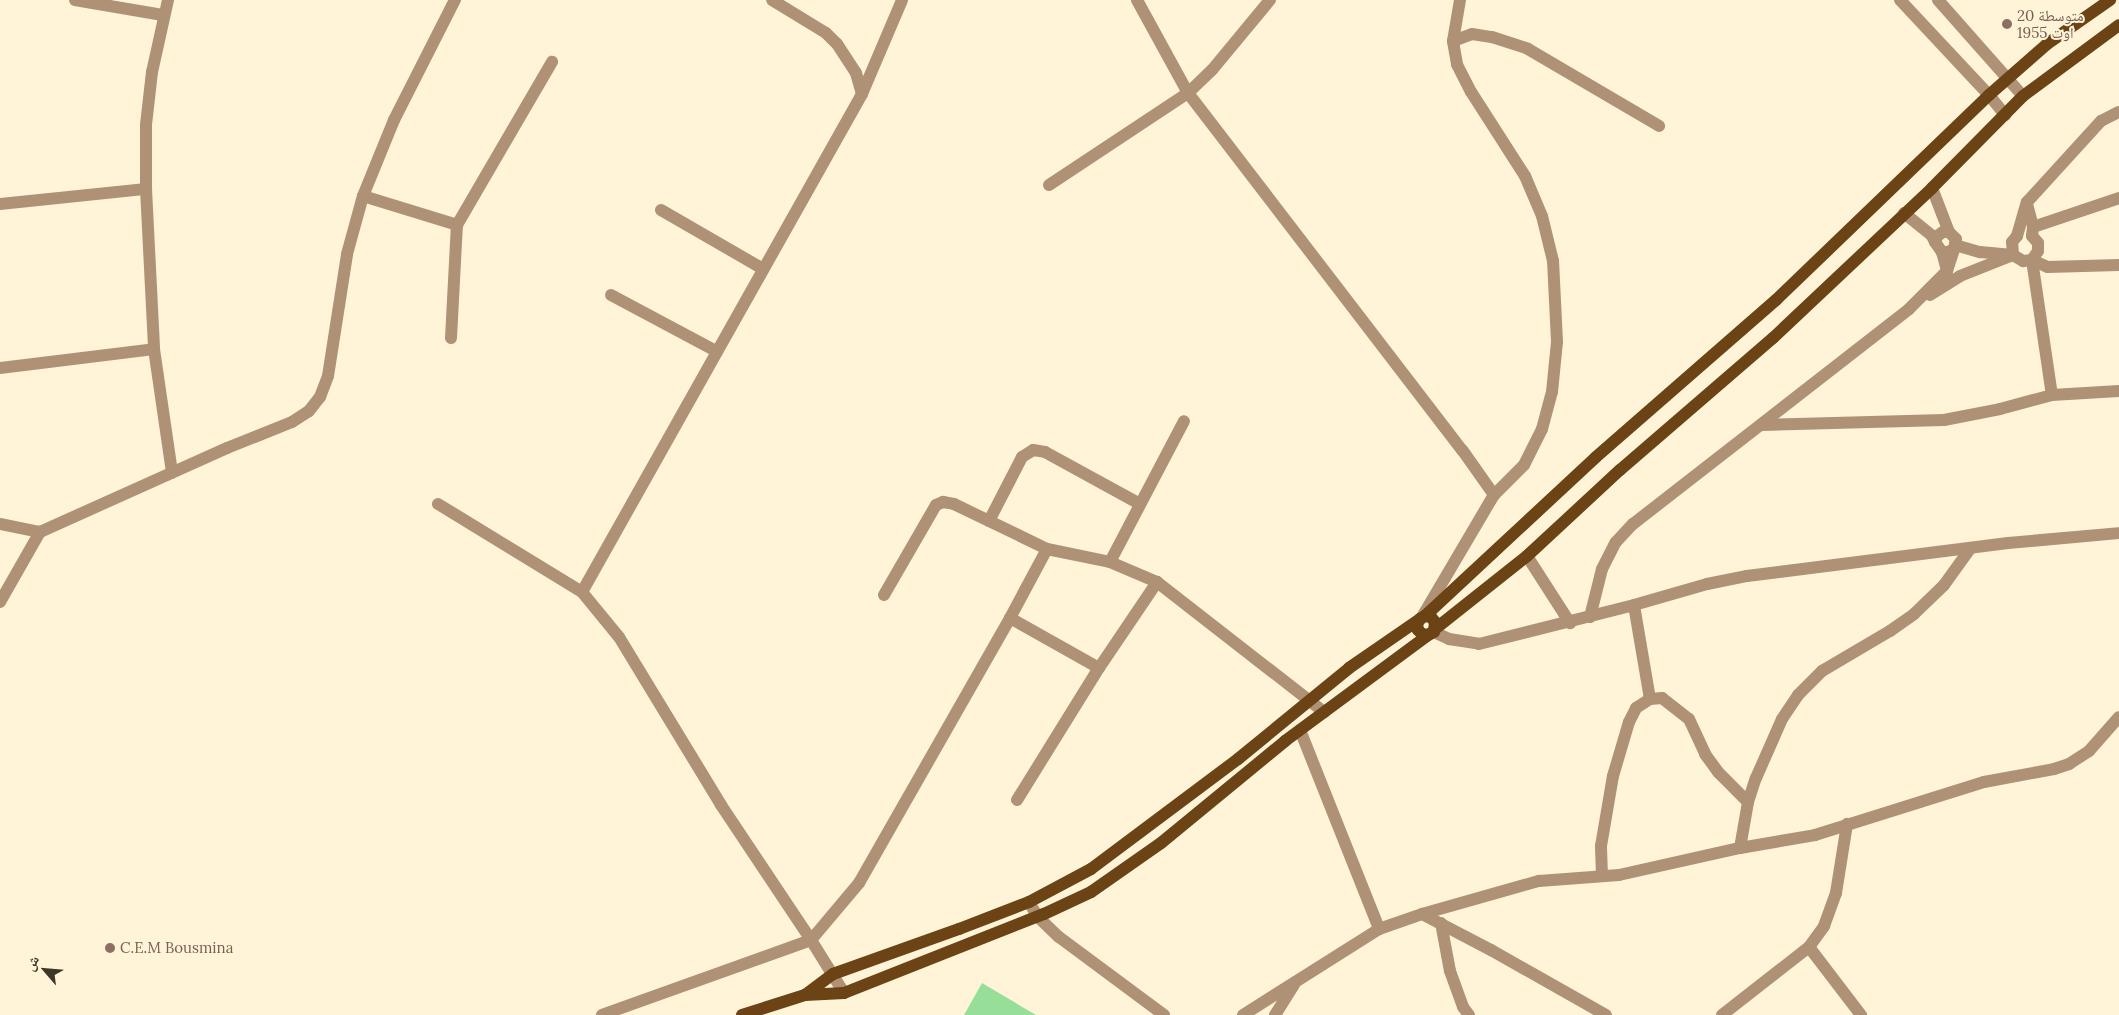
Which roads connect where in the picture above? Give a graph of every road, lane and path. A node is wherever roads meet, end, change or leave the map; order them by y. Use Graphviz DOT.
graph roads {
  1 [pos="74,0"];
  2 [pos="168,0"];
  3 [pos="455,0"];
  4 [pos="772,0"];
  5 [pos="902,0"];
  6 [pos="1137,0"];
  7 [pos="1270,0"];
  8 [pos="1460,0"];
  9 [pos="1470,0"];
  10 [pos="1900,0"];
  11 [pos="1938,0"];
  12 [pos="2110,0"];
  13 [pos="163,15"];
  14 [pos="1456,17"];
  15 [pos="2119,25"];
  16 [pos="1453,41"];
  17 [pos="552,62"];
  18 [pos="2009,78"];
  19 [pos="1188,93"];
  20 [pos="862,94"];
  21 [pos="1989,95"];
  22 [pos="2023,96"];
  23 [pos="2119,112"];
  24 [pos="2005,114"];
  25 [pos="1659,126"];
  26 [pos="1049,185"];
  27 [pos="1932,188"];
  28 [pos="146,189"];
  29 [pos="363,196"];
  30 [pos="2119,198"];
  31 [pos="2027,202"];
  32 [pos="0,204"];
  33 [pos="661,210"];
  34 [pos="1904,213"];
  35 [pos="457,226"];
  36 [pos="2032,231"];
  37 [pos="2018,236"];
  38 [pos="1947,247"];
  39 [pos="2013,254"];
  40 [pos="2032,260"];
  41 [pos="2119,265"];
  42 [pos="763,269"];
  43 [pos="611,294"];
  44 [pos="1909,309"];
  45 [pos="452,338"];
  46 [pos="154,349"];
  47 [pos="716,351"];
  48 [pos="0,368"];
  49 [pos="2119,391"];
  50 [pos="2052,395"];
  51 [pos="1184,421"];
  52 [pos="1762,426"];
  53 [pos="172,473"];
  54 [pos="1494,495"];
  55 [pos="438,504"];
  56 [pos="1140,504"];
  57 [pos="989,521"];
  58 [pos="3,523"];
  59 [pos="40,532"];
  60 [pos="2119,533"];
  61 [pos="1047,549"];
  62 [pos="1970,549"];
  63 [pos="1527,556"];
  64 [pos="1110,562"];
  65 [pos="1157,582"];
  66 [pos="582,592"];
  67 [pos="884,595"];
  68 [pos="0,602"];
  69 [pos="1634,605"];
  70 [pos="1422,617"];
  71 [pos="1590,617"];
  72 [pos="1010,618"];
  73 [pos="1570,623"];
  74 [pos="1433,631"];
  75 [pos="1099,668"];
  76 [pos="1650,699"];
  77 [pos="1311,700"];
  78 [pos="1324,712"];
  79 [pos="2119,717"];
  80 [pos="1300,730"];
  81 [pos="1017,800"];
  82 [pos="1748,802"];
  83 [pos="1847,824"];
  84 [pos="1740,848"];
  85 [pos="1602,876"];
  86 [pos="1029,902"];
  87 [pos="1422,914"];
  88 [pos="1037,916"];
  89 [pos="1441,923"];
  90 [pos="1379,929"];
  91 [pos="811,940"];
  92 [pos="1809,947"];
  93 [pos="833,974"];
  94 [pos="1296,982"];
  95 [pos="844,993"];
  96 [pos="805,995"];
  97 [pos="602,1015"];
  98 [pos="742,1015"];
  99 [pos="1164,1015"];
  100 [pos="1243,1015"];
  101 [pos="1275,1015"];
  102 [pos="1469,1015"];
  103 [pos="1606,1015"];
  104 [pos="1722,1015"];
  105 [pos="1861,1015"];
  1 -- 13 [label="street"];
  2 -- 13 [label="street"];
  3 -- 29 [label="street"];
  4 -- 20 [label="street"];
  5 -- 20 [label="street"];
  6 -- 19 [label="street"];
  7 -- 19 [label="street"];
  8 -- 14 [label="street"];
  9 -- 14 [label="street"];
  10 -- 21 [label="street"];
  11 -- 18 [label="street"];
  12 -- 18 [label="main road"];
  13 -- 28 [label="street"];
  14 -- 16 [label="street"];
  15 -- 22 [label="main road"];
  16 -- 25 [label="street"];
  16 -- 54 [label="street"];
  17 -- 35 [label="street"];
  18 -- 21 [label="main road"];
  18 -- 22 [label="street"];
  19 -- 26 [label="street"];
  19 -- 54 [label="street"];
  20 -- 42 [label="street"];
  21 -- 24 [label="street"];
  21 -- 70 [label="main road"];
  22 -- 24 [label="main road"];
  23 -- 31 [label="street"];
  24 -- 27 [label="main road"];
  27 -- 34 [label="main road"];
  27 -- 38 [label="street"];
  28 -- 32 [label="street"];
  28 -- 46 [label="street"];
  29 -- 35 [label="street"];
  29 -- 53 [label="street"];
  30 -- 36 [label="street"];
  31 -- 36 [label="street"];
  31 -- 37 [label="street"];
  33 -- 42 [label="street"];
  34 -- 38 [label="street"];
  34 -- 63 [label="main road"];
  35 -- 45 [label="street"];
  36 -- 37 [label="street"];
  36 -- 40 [label="street"];
  37 -- 39 [label="street"];
  38 -- 39 [label="street"];
  38 -- 44 [label="street"];
  39 -- 40 [label="street"];
  39 -- 44 [label="street"];
  40 -- 41 [label="street"];
  40 -- 50 [label="street"];
  42 -- 47 [label="street"];
  43 -- 47 [label="street"];
  44 -- 52 [label="street"];
  46 -- 48 [label="street"];
  46 -- 53 [label="street"];
  47 -- 66 [label="street"];
  49 -- 50 [label="street"];
  50 -- 52 [label="street"];
  51 -- 56 [label="street"];
  52 -- 71 [label="street"];
  53 -- 59 [label="street"];
  54 -- 70 [label="street"];
  55 -- 66 [label="street"];
  56 -- 57 [label="street"];
  56 -- 64 [label="street"];
  57 -- 61 [label="street"];
  57 -- 67 [label="street"];
  58 -- 59 [label="street"];
  59 -- 68 [label="street"];
  60 -- 62 [label="street"];
  61 -- 64 [label="street"];
  61 -- 72 [label="street"];
  62 -- 69 [label="street"];
  62 -- 82 [label="street"];
  63 -- 73 [label="street"];
  63 -- 74 [label="main road"];
  64 -- 65 [label="street"];
  65 -- 75 [label="street"];
  65 -- 77 [label="street"];
  66 -- 91 [label="street"];
  69 -- 71 [label="street"];
  69 -- 76 [label="street"];
  70 -- 74 [label="main road"];
  70 -- 77 [label="main road"];
  71 -- 73 [label="street"];
  72 -- 75 [label="street"];
  72 -- 91 [label="street"];
  73 -- 74 [label="street"];
  74 -- 78 [label="main road"];
  75 -- 81 [label="street"];
  76 -- 82 [label="street"];
  76 -- 85 [label="street"];
  77 -- 78 [label="street"];
  77 -- 86 [label="main road"];
  78 -- 80 [label="main road"];
  79 -- 83 [label="street"];
  80 -- 88 [label="main road"];
  80 -- 90 [label="street"];
  82 -- 84 [label="street"];
  83 -- 84 [label="street"];
  83 -- 92 [label="street"];
  84 -- 85 [label="street"];
  85 -- 87 [label="street"];
  86 -- 88 [label="street"];
  86 -- 93 [label="main road"];
  87 -- 89 [label="street"];
  87 -- 90 [label="street"];
  88 -- 95 [label="main road"];
  88 -- 99 [label="street"];
  89 -- 102 [label="street"];
  89 -- 103 [label="street"];
  90 -- 94 [label="street"];
  91 -- 93 [label="street"];
  91 -- 97 [label="street"];
  92 -- 104 [label="street"];
  92 -- 105 [label="street"];
  93 -- 95 [label="street"];
  93 -- 96 [label="main road"];
  94 -- 100 [label="street"];
  94 -- 101 [label="street"];
  95 -- 96 [label="main road"];
  96 -- 98 [label="main road"];
}
